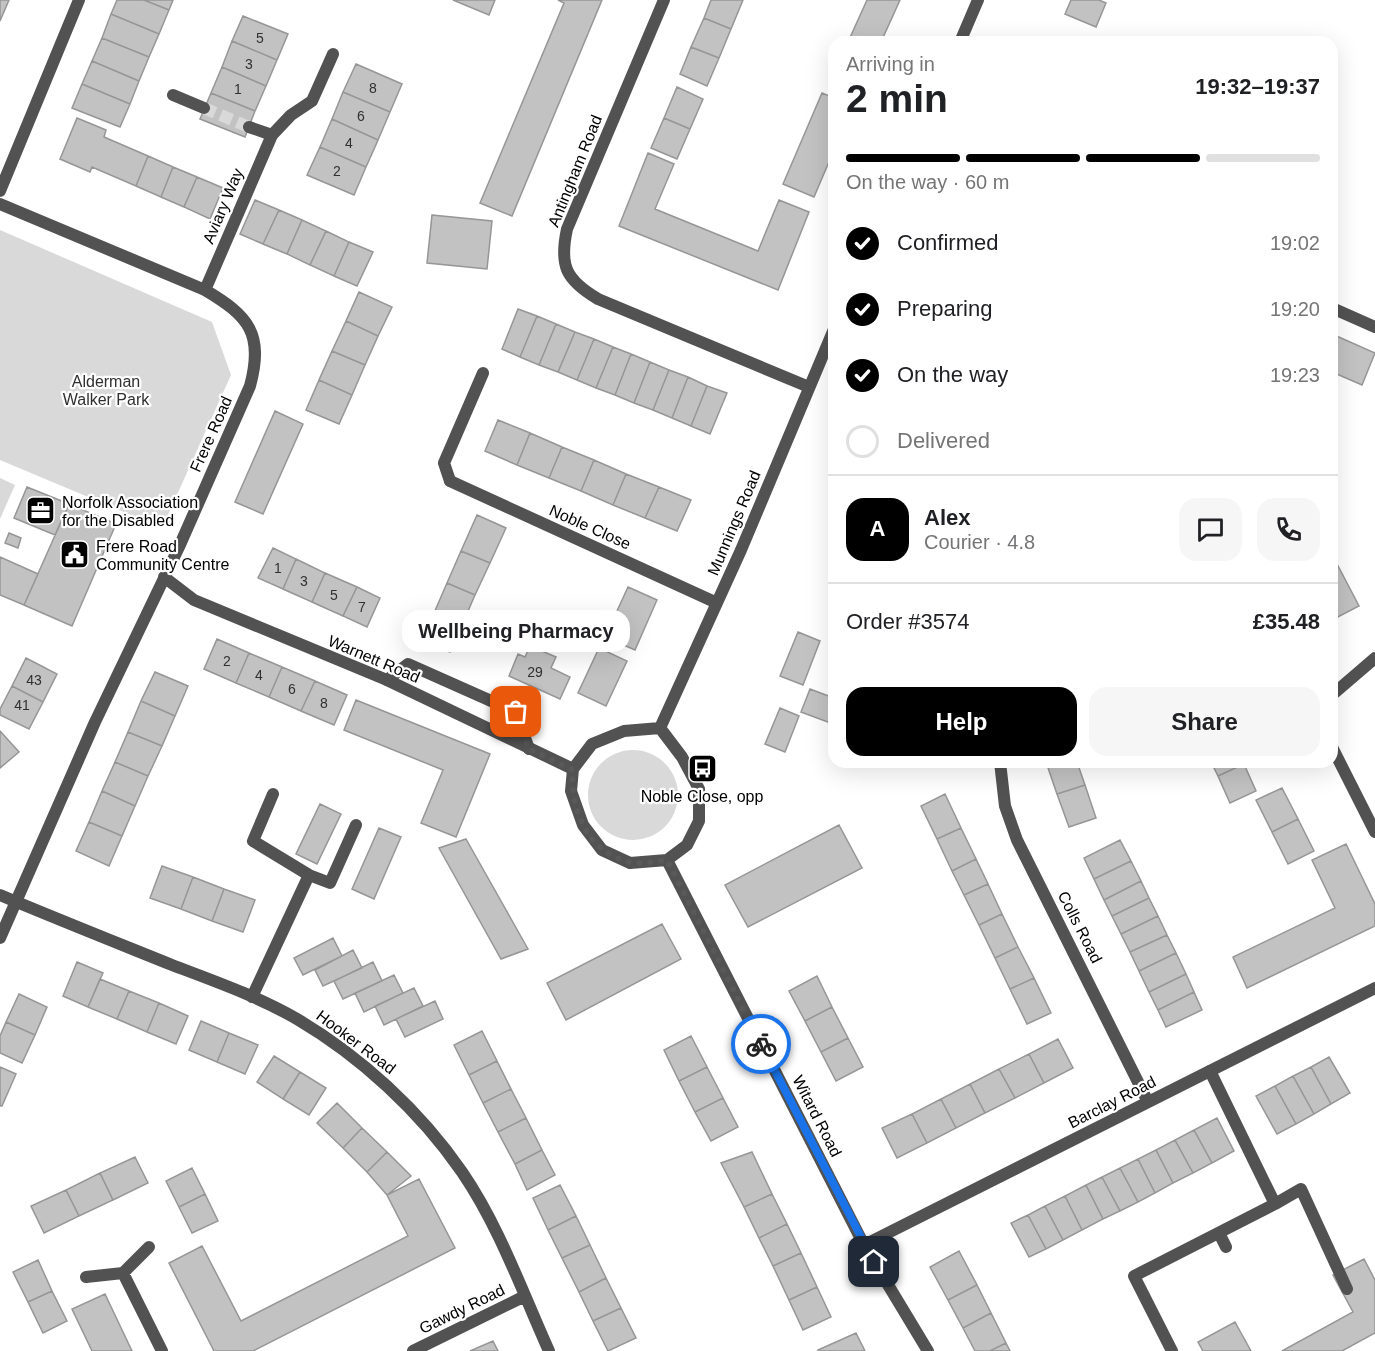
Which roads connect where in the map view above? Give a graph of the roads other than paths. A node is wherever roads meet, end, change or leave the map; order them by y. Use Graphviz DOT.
graph roads {
  1 [pos="79,0"];
  2 [pos="664,0"];
  3 [pos="978,0"];
  4 [pos="963,36"];
  5 [pos="333,54"];
  6 [pos="173,95"];
  7 [pos="204,108"];
  8 [pos="249,127"];
  9 [pos="272,135"];
  10 [pos="0,191"];
  11 [pos="0,204"];
  12 [pos="205,290"];
  13 [pos="1338,311"];
  14 [pos="1375,326"];
  15 [pos="828,343"];
  16 [pos="483,373"];
  17 [pos="809,387"];
  18 [pos="164,577"];
  19 [pos="717,603"];
  20 [pos="1375,658"];
  21 [pos="387,680"];
  22 [pos="1338,690"];
  23 [pos="660,728"];
  24 [pos="529,749"];
  25 [pos="1338,759"];
  26 [pos="1001,768"];
  27 [pos="573,770"];
  28 [pos="273,794"];
  29 [pos="356,825"];
  30 [pos="1375,832"];
  31 [pos="667,860"];
  32 [pos="309,875"];
  33 [pos="0,895"];
  34 [pos="17,902"];
  35 [pos="0,938"];
  36 [pos="1375,988"];
  37 [pos="252,997"];
  38 [pos="1210,1071"];
  39 [pos="1149,1102"];
  40 [pos="1275,1204"];
  41 [pos="1219,1233"];
  42 [pos="864,1245"];
  43 [pos="149,1247"];
  44 [pos="1226,1247"];
  45 [pos="123,1274"];
  46 [pos="86,1277"];
  47 [pos="1347,1289"];
  48 [pos="525,1296"];
  49 [pos="162,1351"];
  50 [pos="413,1351"];
  51 [pos="549,1351"];
  52 [pos="928,1351"];
  53 [pos="1172,1351"];
  1 -- 10 [label="street"];
  2 -- 17 [label="street, Antingham Road"];
  3 -- 4 [label="street"];
  5 -- 9 [label="street, Aviary Way"];
  6 -- 7 [label="street"];
  8 -- 9 [label="street"];
  9 -- 12 [label="street, Aviary Way"];
  11 -- 12 [label="street, Frere Road"];
  12 -- 18 [label="street, Frere Road"];
  13 -- 14 [label="street"];
  15 -- 17 [label="street, Munnings Road"];
  16 -- 19 [label="street, Noble Close"];
  17 -- 19 [label="street, Munnings Road"];
  18 -- 21 [label="street, Warnett Road"];
  18 -- 34 [label="street, Frere Road"];
  19 -- 23 [label="street, Munnings Road"];
  20 -- 22 [label="street"];
  21 -- 24 [label="street, Warnett Road"];
  21 -- 24 [label="street"];
  23 -- 27 [label="street"];
  23 -- 31 [label="street"];
  24 -- 27 [label="street, Warnett Road"];
  25 -- 30 [label="street"];
  26 -- 39 [label="street, Colls Road"];
  27 -- 31 [label="street"];
  28 -- 32 [label="street"];
  29 -- 32 [label="street"];
  31 -- 42 [label="street, Witard Road"];
  32 -- 37 [label="street"];
  33 -- 34 [label="street, Hooker Road"];
  34 -- 35 [label="street, Frere Road"];
  34 -- 37 [label="street, Hooker Road"];
  36 -- 38 [label="street, Barclay Road"];
  37 -- 48 [label="street, Hooker Road"];
  38 -- 39 [label="street, Barclay Road"];
  38 -- 40 [label="street"];
  39 -- 42 [label="street, Barclay Road"];
  40 -- 41 [label="street"];
  40 -- 47 [label="street"];
  41 -- 44 [label="street"];
  41 -- 53 [label="street"];
  42 -- 52 [label="street, Witard Road"];
  43 -- 45 [label="street"];
  45 -- 46 [label="street"];
  45 -- 49 [label="street"];
  48 -- 50 [label="street, Gawdy Road"];
  48 -- 51 [label="street, Hooker Road"];
}
